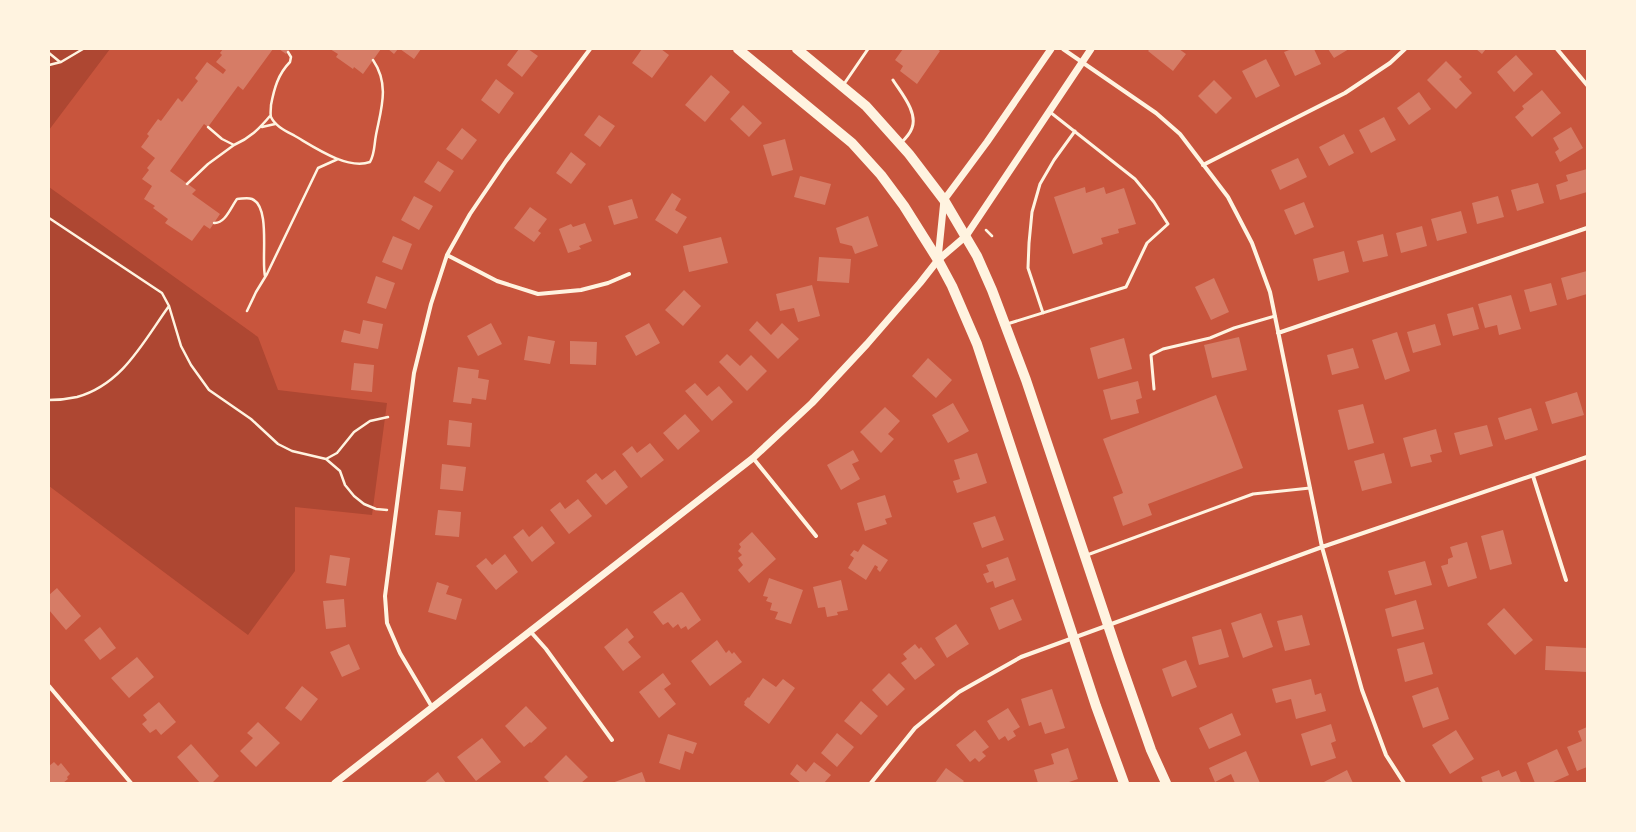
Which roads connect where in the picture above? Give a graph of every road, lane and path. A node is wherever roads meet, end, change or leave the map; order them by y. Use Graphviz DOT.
graph roads {
  1 [pos="83,49"];
  2 [pos="590,49"];
  3 [pos="738,49"];
  4 [pos="798,49"];
  5 [pos="868,49"];
  6 [pos="1051,49"];
  7 [pos="1063,49"];
  8 [pos="1092,49"];
  9 [pos="1405,49"];
  10 [pos="1557,49"];
  11 [pos="288,52"];
  12 [pos="49,53"];
  13 [pos="373,60"];
  14 [pos="61,62"];
  15 [pos="1084,62"];
  16 [pos="49,65"];
  17 [pos="892,80"];
  18 [pos="1587,85"];
  19 [pos="843,86"];
  20 [pos="1050,112"];
  21 [pos="270,116"];
  22 [pos="275,124"];
  23 [pos="208,127"];
  24 [pos="262,127"];
  25 [pos="1075,131"];
  26 [pos="901,144"];
  27 [pos="234,146"];
  28 [pos="338,159"];
  29 [pos="1203,165"];
  30 [pos="187,184"];
  31 [pos="944,200"];
  32 [pos="49,218"];
  33 [pos="214,223"];
  34 [pos="1587,228"];
  35 [pos="986,230"];
  36 [pos="966,236"];
  37 [pos="992,236"];
  38 [pos="447,255"];
  39 [pos="938,260"];
  40 [pos="630,274"];
  41 [pos="265,277"];
  42 [pos="169,306"];
  43 [pos="247,311"];
  44 [pos="1043,313"];
  45 [pos="1275,316"];
  46 [pos="1006,325"];
  47 [pos="1278,333"];
  48 [pos="1154,389"];
  49 [pos="49,400"];
  50 [pos="388,418"];
  51 [pos="1587,457"];
  52 [pos="753,458"];
  53 [pos="326,459"];
  54 [pos="1533,476"];
  55 [pos="1310,488"];
  56 [pos="396,511"];
  57 [pos="816,536"];
  58 [pos="1322,547"];
  59 [pos="1085,556"];
  60 [pos="1566,580"];
  61 [pos="1109,626"];
  62 [pos="530,631"];
  63 [pos="1074,639"];
  64 [pos="49,686"];
  65 [pos="432,707"];
  66 [pos="612,740"];
  67 [pos="131,783"];
  68 [pos="335,783"];
  69 [pos="871,783"];
  70 [pos="1124,783"];
  71 [pos="1166,783"];
  72 [pos="1404,783"];
  1 -- 14 [label="path"];
  2 -- 38 [label="street"];
  3 -- 39 [label="main road"];
  4 -- 19 [label="main road"];
  5 -- 19 [label="lane"];
  6 -- 31 [label="street"];
  7 -- 15 [label="street"];
  8 -- 15 [label="street"];
  9 -- 29 [label="street"];
  10 -- 18 [label="street"];
  11 -- 21 [label="path"];
  12 -- 14 [label="path"];
  13 -- 28 [label="path"];
  14 -- 16 [label="path"];
  15 -- 20 [label="street"];
  15 -- 29 [label="street"];
  17 -- 26 [label="lane"];
  19 -- 26 [label="main road"];
  20 -- 25 [label="lane"];
  20 -- 36 [label="street"];
  21 -- 22 [label="path"];
  21 -- 24 [label="path"];
  22 -- 24 [label="path"];
  22 -- 28 [label="path"];
  23 -- 27 [label="path"];
  24 -- 27 [label="path"];
  25 -- 44 [label="lane"];
  25 -- 44 [label="lane"];
  26 -- 31 [label="main road"];
  27 -- 30 [label="path"];
  28 -- 41 [label="path"];
  29 -- 45 [label="street"];
  31 -- 36 [label="main road"];
  31 -- 39 [label="street"];
  32 -- 42 [label="path"];
  33 -- 41 [label="path"];
  34 -- 47 [label="street"];
  35 -- 37 [label="path"];
  36 -- 39 [label="street"];
  36 -- 46 [label="main road"];
  38 -- 40 [label="street"];
  38 -- 56 [label="street"];
  39 -- 52 [label="street"];
  39 -- 63 [label="main road"];
  41 -- 43 [label="path"];
  42 -- 49 [label="path"];
  42 -- 53 [label="path"];
  44 -- 46 [label="lane"];
  45 -- 47 [label="street"];
  45 -- 48 [label="lane"];
  46 -- 59 [label="main road"];
  47 -- 55 [label="street"];
  50 -- 53 [label="path"];
  51 -- 54 [label="street"];
  52 -- 57 [label="street"];
  52 -- 62 [label="street"];
  53 -- 56 [label="path"];
  54 -- 58 [label="street"];
  54 -- 60 [label="street"];
  55 -- 58 [label="street"];
  55 -- 59 [label="lane"];
  56 -- 65 [label="street"];
  58 -- 61 [label="street"];
  58 -- 72 [label="street"];
  59 -- 61 [label="main road"];
  61 -- 63 [label="street"];
  61 -- 71 [label="main road"];
  62 -- 65 [label="street"];
  62 -- 66 [label="street"];
  63 -- 69 [label="street"];
  63 -- 70 [label="main road"];
  64 -- 67 [label="street"];
  65 -- 68 [label="street"];
}
